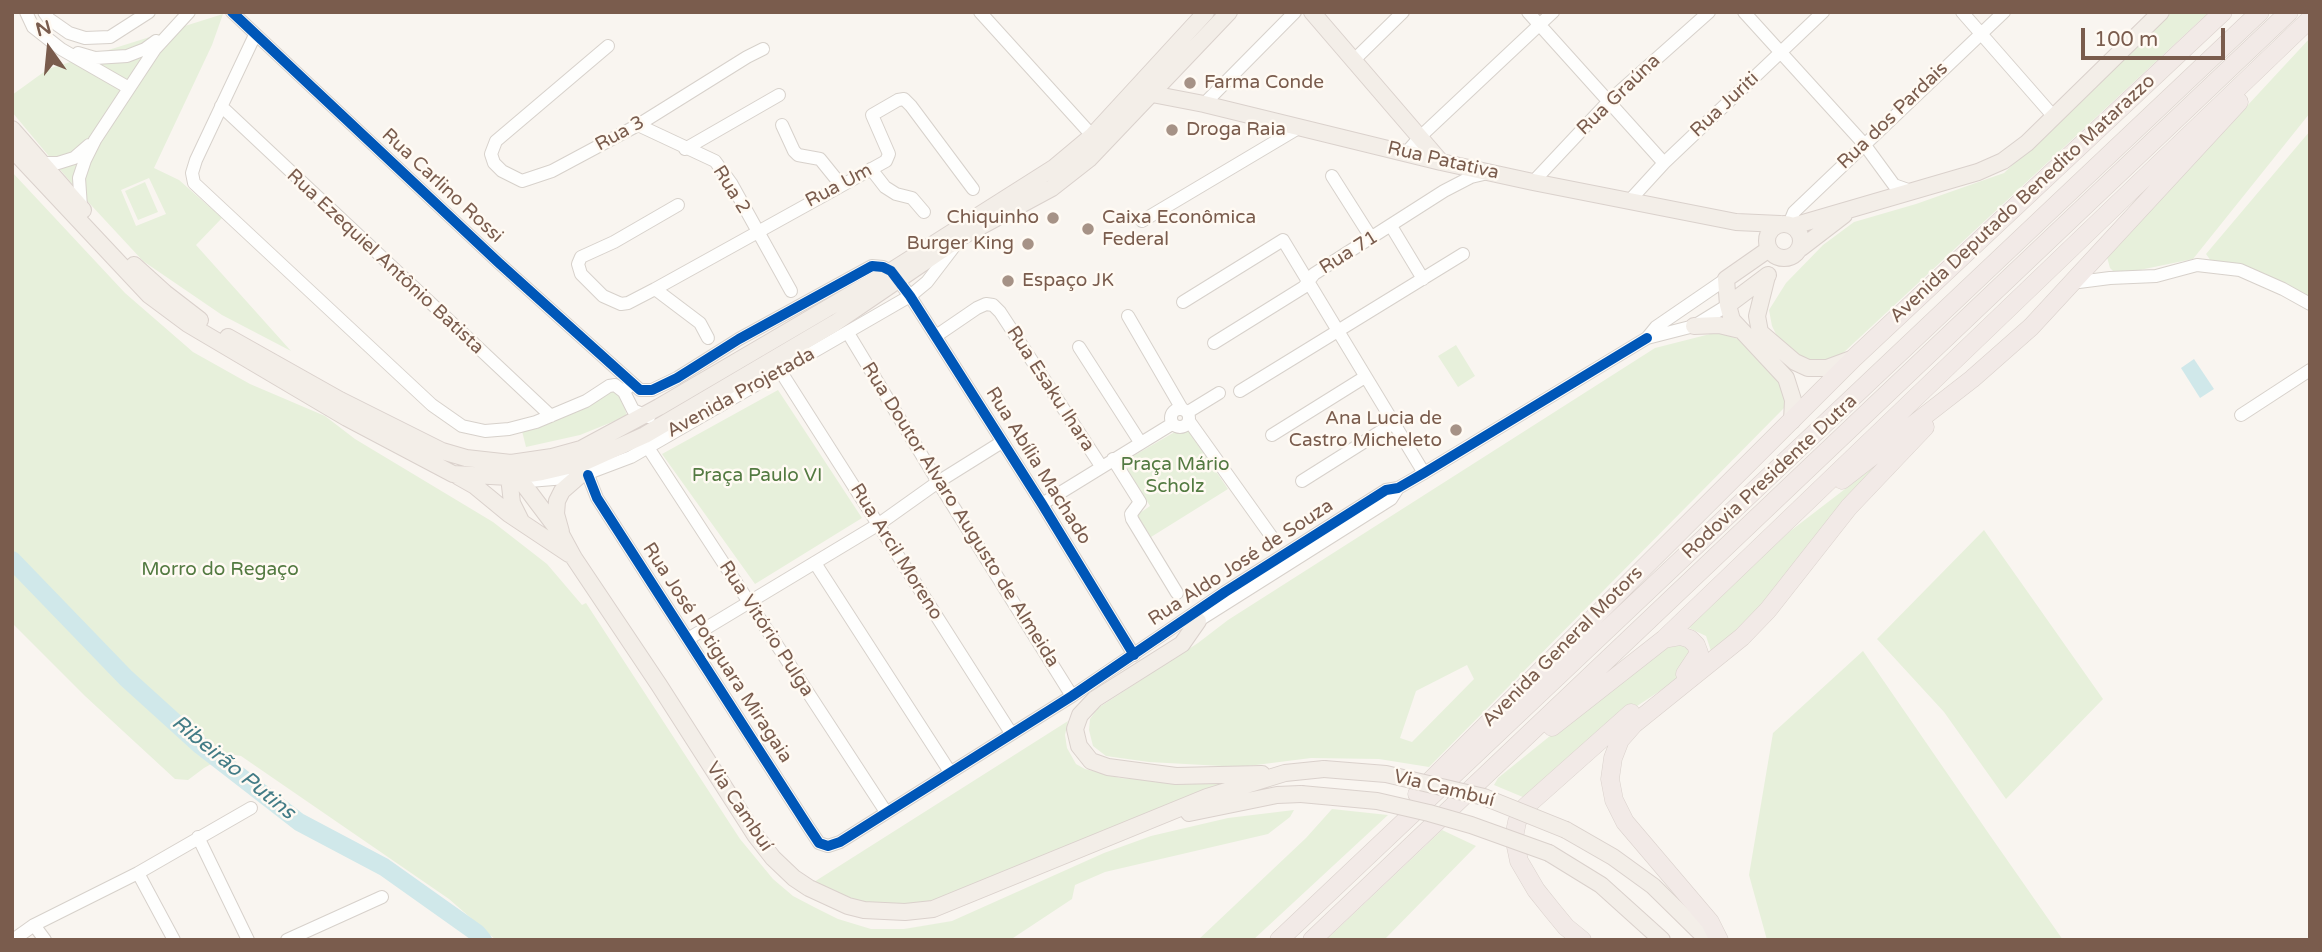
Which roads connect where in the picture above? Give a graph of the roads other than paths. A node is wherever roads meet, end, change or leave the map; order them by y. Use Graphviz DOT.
graph roads {
  1 [pos="26,12"];
  2 [pos="44,12"];
  3 [pos="149,12"];
  4 [pos="232,12"];
  5 [pos="980,12"];
  6 [pos="1206,12"];
  7 [pos="1229,12"];
  8 [pos="1295,12"];
  9 [pos="1311,12"];
  10 [pos="1403,12"];
  11 [pos="1528,12"];
  12 [pos="1553,12"];
  13 [pos="1709,12"];
  14 [pos="1744,12"];
  15 [pos="1823,12"];
  16 [pos="1962,12"];
  17 [pos="2004,12"];
  18 [pos="2161,12"];
  19 [pos="2223,12"];
  20 [pos="2260,12"];
  21 [pos="2289,12"];
  22 [pos="181,17"];
  23 [pos="2310,19"];
  24 [pos="2310,25"];
  25 [pos="1539,26"];
  26 [pos="1980,33"];
  27 [pos="255,35"];
  28 [pos="608,46"];
  29 [pos="61,49"];
  30 [pos="764,49"];
  31 [pos="1781,52"];
  32 [pos="1355,59"];
  33 [pos="129,88"];
  34 [pos="1152,94"];
  35 [pos="779,95"];
  36 [pos="1609,101"];
  37 [pos="1204,104"];
  38 [pos="221,106"];
  39 [pos="2054,117"];
  40 [pos="638,125"];
  41 [pos="782,125"];
  42 [pos="1300,127"];
  43 [pos="12,129"];
  44 [pos="1421,136"];
  45 [pos="95,140"];
  46 [pos="1097,141"];
  47 [pos="1864,144"];
  48 [pos="12,149"];
  49 [pos="685,149"];
  50 [pos="1406,153"];
  51 [pos="42,163"];
  52 [pos="1448,163"];
  53 [pos="1664,163"];
  54 [pos="871,169"];
  55 [pos="1490,172"];
  56 [pos="1332,176"];
  57 [pos="1533,181"];
  58 [pos="841,185"];
  59 [pos="973,190"];
  60 [pos="1444,191"];
  61 [pos="1911,191"];
  62 [pos="1630,199"];
  63 [pos="678,205"];
  64 [pos="81,207"];
  65 [pos="1855,207"];
  66 [pos="924,212"];
  67 [pos="1142,221"];
  68 [pos="1736,222"];
  69 [pos="1787,225"];
  70 [pos="1391,226"];
  71 [pos="757,232"];
  72 [pos="961,237"];
  73 [pos="1372,239"];
  74 [pos="1768,246"];
  75 [pos="1796,253"];
  76 [pos="1463,254"];
  77 [pos="2096,257"];
  78 [pos="894,276"];
  79 [pos="1767,276"];
  80 [pos="2110,278"];
  81 [pos="1423,279"];
  82 [pos="1726,279"];
  83 [pos="1308,280"];
  84 [pos="2071,283"];
  85 [pos="654,289"];
  86 [pos="910,296"];
  87 [pos="796,299"];
  88 [pos="1183,302"];
  89 [pos="2310,304"];
  90 [pos="1728,305"];
  91 [pos="1128,316"];
  92 [pos="1693,326"];
  93 [pos="1740,330"];
  94 [pos="1337,331"];
  95 [pos="848,333"];
  96 [pos="936,336"];
  97 [pos="708,338"];
  98 [pos="1647,338"];
  99 [pos="739,339"];
  100 [pos="1214,343"];
  101 [pos="1079,347"];
  102 [pos="1854,358"];
  103 [pos="730,365"];
  104 [pos="2310,370"];
  105 [pos="781,372"];
  106 [pos="1366,377"];
  107 [pos="1972,379"];
  108 [pos="743,386"];
  109 [pos="628,387"];
  110 [pos="1240,391"];
  111 [pos="1219,393"];
  112 [pos="646,414"];
  113 [pos="1186,414"];
  114 [pos="2241,415"];
  115 [pos="551,416"];
  116 [pos="1792,421"];
  117 [pos="1394,423"];
  118 [pos="665,429"];
  119 [pos="1272,435"];
  120 [pos="1002,442"];
  121 [pos="1140,442"];
  122 [pos="647,446"];
  123 [pos="1113,459"];
  124 [pos="1101,466"];
  125 [pos="1424,473"];
  126 [pos="453,474"];
  127 [pos="517,475"];
  128 [pos="583,476"];
  129 [pos="1302,481"];
  130 [pos="937,482"];
  131 [pos="1398,488"];
  132 [pos="1042,504"];
  133 [pos="522,523"];
  134 [pos="879,524"];
  135 [pos="561,534"];
  136 [pos="1274,540"];
  137 [pos="1762,543"];
  138 [pos="574,558"];
  139 [pos="815,563"];
  140 [pos="1177,593"];
  141 [pos="749,604"];
  142 [pos="1198,621"];
  143 [pos="688,639"];
  144 [pos="1664,639"];
  145 [pos="1134,655"];
  146 [pos="1072,696"];
  147 [pos="1011,733"];
  148 [pos="950,772"];
  149 [pos="1285,774"];
  150 [pos="251,808"];
  151 [pos="886,812"];
  152 [pos="1442,818"];
  153 [pos="1145,822"];
  154 [pos="198,838"];
  155 [pos="824,846"];
  156 [pos="138,873"];
  157 [pos="382,897"];
  158 [pos="34,925"];
  159 [pos="13,940"];
  160 [pos="45,940"];
  161 [pos="174,940"];
  162 [pos="248,940"];
  163 [pos="287,940"];
  164 [pos="1277,940"];
  165 [pos="1312,940"];
  166 [pos="1582,940"];
  167 [pos="1662,940"];
  168 [pos="1708,940"];
  169 [pos="1719,940"];
  1 -- 29 [label="street"];
  2 -- 3 [label="street"];
  4 -- 27 [label="street, Rua Carlino Rossi"];
  5 -- 46 [label="street"];
  6 -- 46 [label="main road"];
  7 -- 34 [label="main road"];
  8 -- 37 [label="street"];
  9 -- 32 [label="main road"];
  10 -- 32 [label="street"];
  11 -- 25 [label="street"];
  12 -- 25 [label="street"];
  13 -- 36 [label="street, Rua Graúna"];
  14 -- 31 [label="street"];
  15 -- 31 [label="street, Rua Juriti"];
  16 -- 26 [label="street"];
  17 -- 26 [label="street, Rua dos Pardais"];
  18 -- 39 [label="main road, Avenida Deputado Benedito Matarazzo"];
  19 -- 102 [label="highway, Avenida Deputado Benedito Matarazzo"];
  20 -- 164 [label="highway, Rodovia Presidente Dutra"];
  21 -- 152 [label="highway, Rodovia Presidente Dutra"];
  22 -- 29 [label="street"];
  22 -- 33 [label="street"];
  23 -- 137 [label="highway"];
  24 -- 77 [label="highway"];
  25 -- 36 [label="street"];
  25 -- 44 [label="street"];
  26 -- 39 [label="street"];
  26 -- 47 [label="street, Rua dos Pardais"];
  27 -- 38 [label="street"];
  27 -- 109 [label="street, Rua Carlino Rossi"];
  28 -- 40 [label="street, Rua 3"];
  29 -- 33 [label="street"];
  30 -- 40 [label="street, Rua 3"];
  31 -- 47 [label="street"];
  31 -- 53 [label="street, Rua Juriti"];
  32 -- 44 [label="main road"];
  33 -- 45 [label="street"];
  34 -- 37 [label="main road, Rua Patativa"];
  34 -- 46 [label="main road"];
  35 -- 49 [label="street"];
  36 -- 53 [label="street"];
  36 -- 57 [label="street, Rua Graúna"];
  37 -- 42 [label="main road, Rua Patativa"];
  38 -- 115 [label="street, Rua Ezequiel Antônio Batista"];
  38 -- 115 [label="street"];
  39 -- 61 [label="main road, Avenida Deputado Benedito Matarazzo"];
  40 -- 49 [label="street, Rua 2"];
  41 -- 58 [label="street"];
  42 -- 50 [label="main road, Rua Patativa"];
  42 -- 67 [label="street"];
  43 -- 51 [label="main road"];
  44 -- 50 [label="street"];
  44 -- 52 [label="main road"];
  45 -- 51 [label="street"];
  45 -- 64 [label="street"];
  46 -- 72 [label="main road"];
  46 -- 78 [label="main road"];
  47 -- 61 [label="street"];
  47 -- 69 [label="street, Rua dos Pardais"];
  48 -- 126 [label="main road, Via Cambuí"];
  49 -- 71 [label="street, Rua 2"];
  50 -- 52 [label="main road, Rua Patativa"];
  51 -- 64 [label="main road"];
  52 -- 55 [label="main road, Rua Patativa"];
  52 -- 60 [label="street"];
  53 -- 62 [label="street, Rua Juriti"];
  54 -- 58 [label="street, Rua Um"];
  54 -- 59 [label="street, Rua Um"];
  54 -- 66 [label="street"];
  55 -- 57 [label="main road, Rua Patativa"];
  55 -- 60 [label="street, Rua 71"];
  56 -- 73 [label="street"];
  57 -- 62 [label="main road, Rua Patativa"];
  58 -- 71 [label="street, Rua Um"];
  60 -- 70 [label="street, Rua 71"];
  61 -- 65 [label="main road, Avenida Deputado Benedito Matarazzo"];
  62 -- 68 [label="main road, Rua Patativa"];
  63 -- 85 [label="street, Rua Um"];
  64 -- 127 [label="main road"];
  65 -- 69 [label="main road, Avenida Deputado Benedito Matarazzo"];
  65 -- 75 [label="main road, Avenida Deputado Benedito Matarazzo"];
  68 -- 69 [label="main road, Rua Patativa"];
  68 -- 74 [label="main road, Rua Patativa"];
  69 -- 74 [label="main road"];
  69 -- 75 [label="main road"];
  70 -- 73 [label="street, Rua 71"];
  70 -- 81 [label="street"];
  71 -- 85 [label="street, Rua Um"];
  71 -- 87 [label="street, Rua 2"];
  72 -- 78 [label="main road"];
  72 -- 86 [label="street, Avenida Projetada"];
  73 -- 83 [label="street, Rua 71"];
  74 -- 75 [label="main road"];
  74 -- 82 [label="main road"];
  75 -- 79 [label="main road, Avenida Deputado Benedito Matarazzo"];
  76 -- 81 [label="street"];
  77 -- 80 [label="street"];
  77 -- 84 [label="highway"];
  78 -- 86 [label="street, Rua Abília Machado"];
  78 -- 87 [label="street"];
  78 -- 103 [label="main road"];
  78 -- 108 [label="main road"];
  79 -- 90 [label="main road, Avenida Deputado Benedito Matarazzo"];
  79 -- 102 [label="main road"];
  80 -- 84 [label="street"];
  80 -- 89 [label="street"];
  81 -- 94 [label="street"];
  82 -- 90 [label="main road"];
  82 -- 98 [label="street, Rua Aldo José de Souza"];
  83 -- 88 [label="street"];
  83 -- 94 [label="street"];
  83 -- 100 [label="street, Rua 71"];
  84 -- 107 [label="highway"];
  85 -- 97 [label="street"];
  86 -- 95 [label="street, Avenida Projetada"];
  86 -- 96 [label="street, Rua Abília Machado"];
  87 -- 99 [label="street"];
  90 -- 92 [label="street, Rua Aldo José de Souza"];
  90 -- 93 [label="main road"];
  91 -- 113 [label="street"];
  92 -- 93 [label="main road"];
  92 -- 98 [label="street, Rua Aldo José de Souza"];
  93 -- 116 [label="main road"];
  94 -- 106 [label="street"];
  94 -- 110 [label="street"];
  95 -- 105 [label="street, Avenida Projetada"];
  95 -- 130 [label="street, Rua Doutor Alvaro Augusto de Almeida"];
  96 -- 120 [label="street, Rua Abília Machado"];
  96 -- 124 [label="street, Rua Esaku Ihara"];
  98 -- 125 [label="street, Rua Aldo José de Souza"];
  99 -- 103 [label="street"];
  99 -- 109 [label="street"];
  101 -- 121 [label="street"];
  102 -- 116 [label="highway, Avenida General Motors"];
  103 -- 108 [label="street"];
  103 -- 112 [label="main road"];
  104 -- 114 [label="street"];
  105 -- 108 [label="street, Avenida Projetada"];
  105 -- 134 [label="street, Rua Arcil Moreno"];
  106 -- 117 [label="street"];
  106 -- 119 [label="street"];
  107 -- 137 [label="highway"];
  107 -- 169 [label="highway"];
  108 -- 118 [label="main road"];
  109 -- 112 [label="street, Rua Carlino Rossi"];
  109 -- 115 [label="street"];
  111 -- 113 [label="street"];
  112 -- 118 [label="street, Rua Carlino Rossi"];
  112 -- 127 [label="main road"];
  113 -- 121 [label="street, Rua Abília Machado"];
  113 -- 136 [label="street"];
  116 -- 164 [label="highway, Avenida General Motors"];
  117 -- 125 [label="street"];
  117 -- 129 [label="street"];
  118 -- 122 [label="street, Avenida Projetada"];
  118 -- 127 [label="main road"];
  120 -- 130 [label="street"];
  120 -- 132 [label="street, Rua Abília Machado"];
  121 -- 123 [label="street, Rua Abília Machado"];
  122 -- 128 [label="street, Avenida Projetada"];
  122 -- 141 [label="street, Rua Vitório Pulga"];
  123 -- 124 [label="street, Rua Abília Machado"];
  123 -- 140 [label="street"];
  124 -- 132 [label="street, Rua Abília Machado"];
  125 -- 131 [label="street, Rua Aldo José de Souza"];
  126 -- 127 [label="main road"];
  126 -- 133 [label="main road, Via Cambuí"];
  127 -- 128 [label="street, Avenida Projetada"];
  127 -- 133 [label="main road"];
  127 -- 135 [label="main road, Via Cambuí"];
  128 -- 135 [label="main road"];
  128 -- 143 [label="street, Rua José Potiguara Miragaia"];
  130 -- 134 [label="street"];
  130 -- 146 [label="street, Rua Doutor Alvaro Augusto de Almeida"];
  131 -- 142 [label="street, Rua Aldo José de Souza"];
  131 -- 145 [label="street, Rua Aldo José de Souza"];
  132 -- 145 [label="street, Rua Abília Machado"];
  133 -- 138 [label="main road, Via Cambuí"];
  134 -- 139 [label="street"];
  134 -- 147 [label="street, Rua Arcil Moreno"];
  135 -- 138 [label="main road, Via Cambuí"];
  137 -- 144 [label="highway"];
  138 -- 153 [label="main road, Via Cambuí"];
  139 -- 141 [label="street"];
  139 -- 148 [label="street"];
  141 -- 143 [label="street"];
  141 -- 151 [label="street, Rua Vitório Pulga"];
  142 -- 145 [label="street, Rua Aldo José de Souza"];
  142 -- 149 [label="main road"];
  143 -- 155 [label="street, Rua José Potiguara Miragaia"];
  144 -- 152 [label="highway"];
  144 -- 166 [label="highway"];
  145 -- 146 [label="street, Rua Aldo José de Souza"];
  146 -- 147 [label="street, Rua Aldo José de Souza"];
  147 -- 148 [label="street, Rua Aldo José de Souza"];
  148 -- 151 [label="street, Rua Aldo José de Souza"];
  149 -- 153 [label="main road, Via Cambuí"];
  149 -- 168 [label="main road, Via Cambuí, bridge"];
  150 -- 154 [label="street"];
  151 -- 155 [label="street, Rua Aldo José de Souza"];
  152 -- 165 [label="highway, Rodovia Presidente Dutra"];
  153 -- 167 [label="main road, Via Cambuí, bridge"];
  154 -- 156 [label="street"];
  154 -- 162 [label="street"];
  156 -- 158 [label="street"];
  156 -- 161 [label="street"];
  157 -- 163 [label="street"];
  158 -- 159 [label="street"];
  158 -- 160 [label="street"];
}
